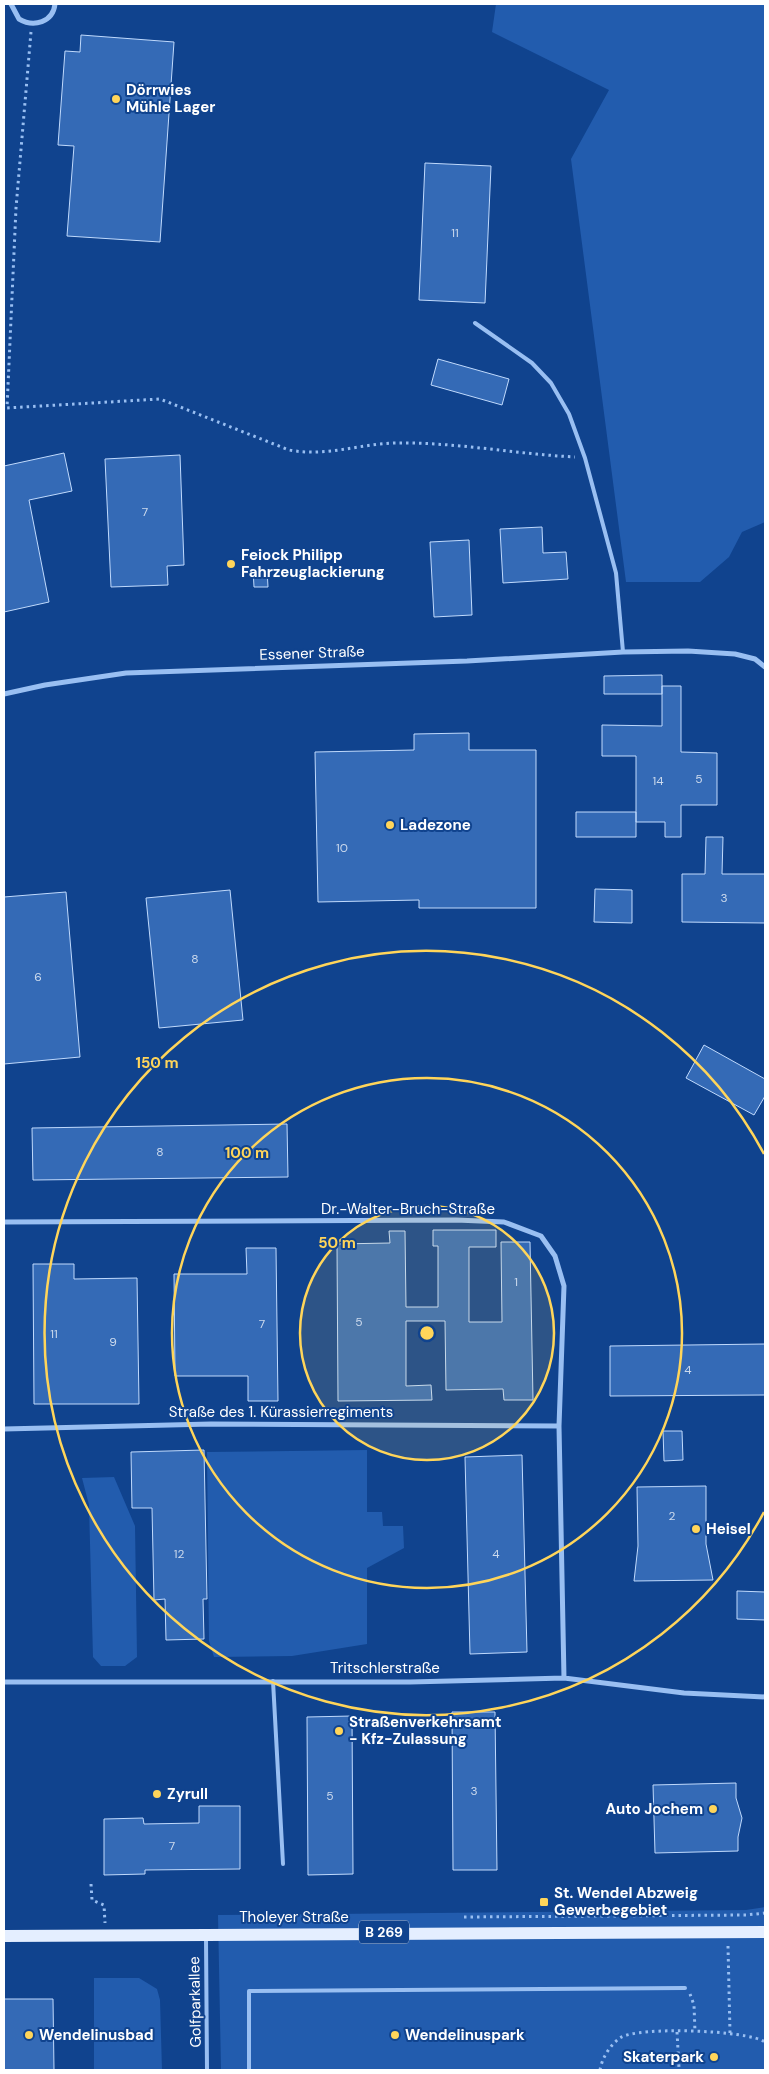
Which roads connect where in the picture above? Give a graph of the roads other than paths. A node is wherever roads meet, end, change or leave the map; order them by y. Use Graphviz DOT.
graph roads {
  1 [pos="11,4"];
  2 [pos="56,4"];
  3 [pos="475,323"];
  4 [pos="623,652"];
  5 [pos="765,667"];
  6 [pos="4,694"];
  7 [pos="4,1222"];
  8 [pos="559,1426"];
  9 [pos="4,1429"];
  10 [pos="564,1678"];
  11 [pos="273,1681"];
  12 [pos="4,1682"];
  13 [pos="765,1697"];
  14 [pos="282,1864"];
  15 [pos="765,1932"];
  16 [pos="206,1934"];
  17 [pos="4,1936"];
  18 [pos="684,1988"];
  19 [pos="207,2070"];
  20 [pos="249,2070"];
  1 -- 2 [label="street"];
  3 -- 4 [label="lane"];
  4 -- 5 [label="street, Essener Straße"];
  4 -- 6 [label="street, Essener Straße"];
  7 -- 8 [label="street, Dr.-Walter-Bruch-Straße"];
  8 -- 9 [label="street, Straße des 1. Kürassierregiments"];
  8 -- 10 [label="street, Dr.-Walter-Bruch-Straße"];
  10 -- 11 [label="street, Tritschlerstraße"];
  10 -- 13 [label="street, Tritschlerstraße"];
  11 -- 12 [label="street, Tritschlerstraße"];
  11 -- 14 [label="lane"];
  15 -- 16 [label="main road, Tholeyer Straße / B 269"];
  16 -- 17 [label="main road, Tholeyer Straße / B 269"];
  16 -- 19 [label="lane, Golfparkallee"];
  18 -- 20 [label="lane"];
}
